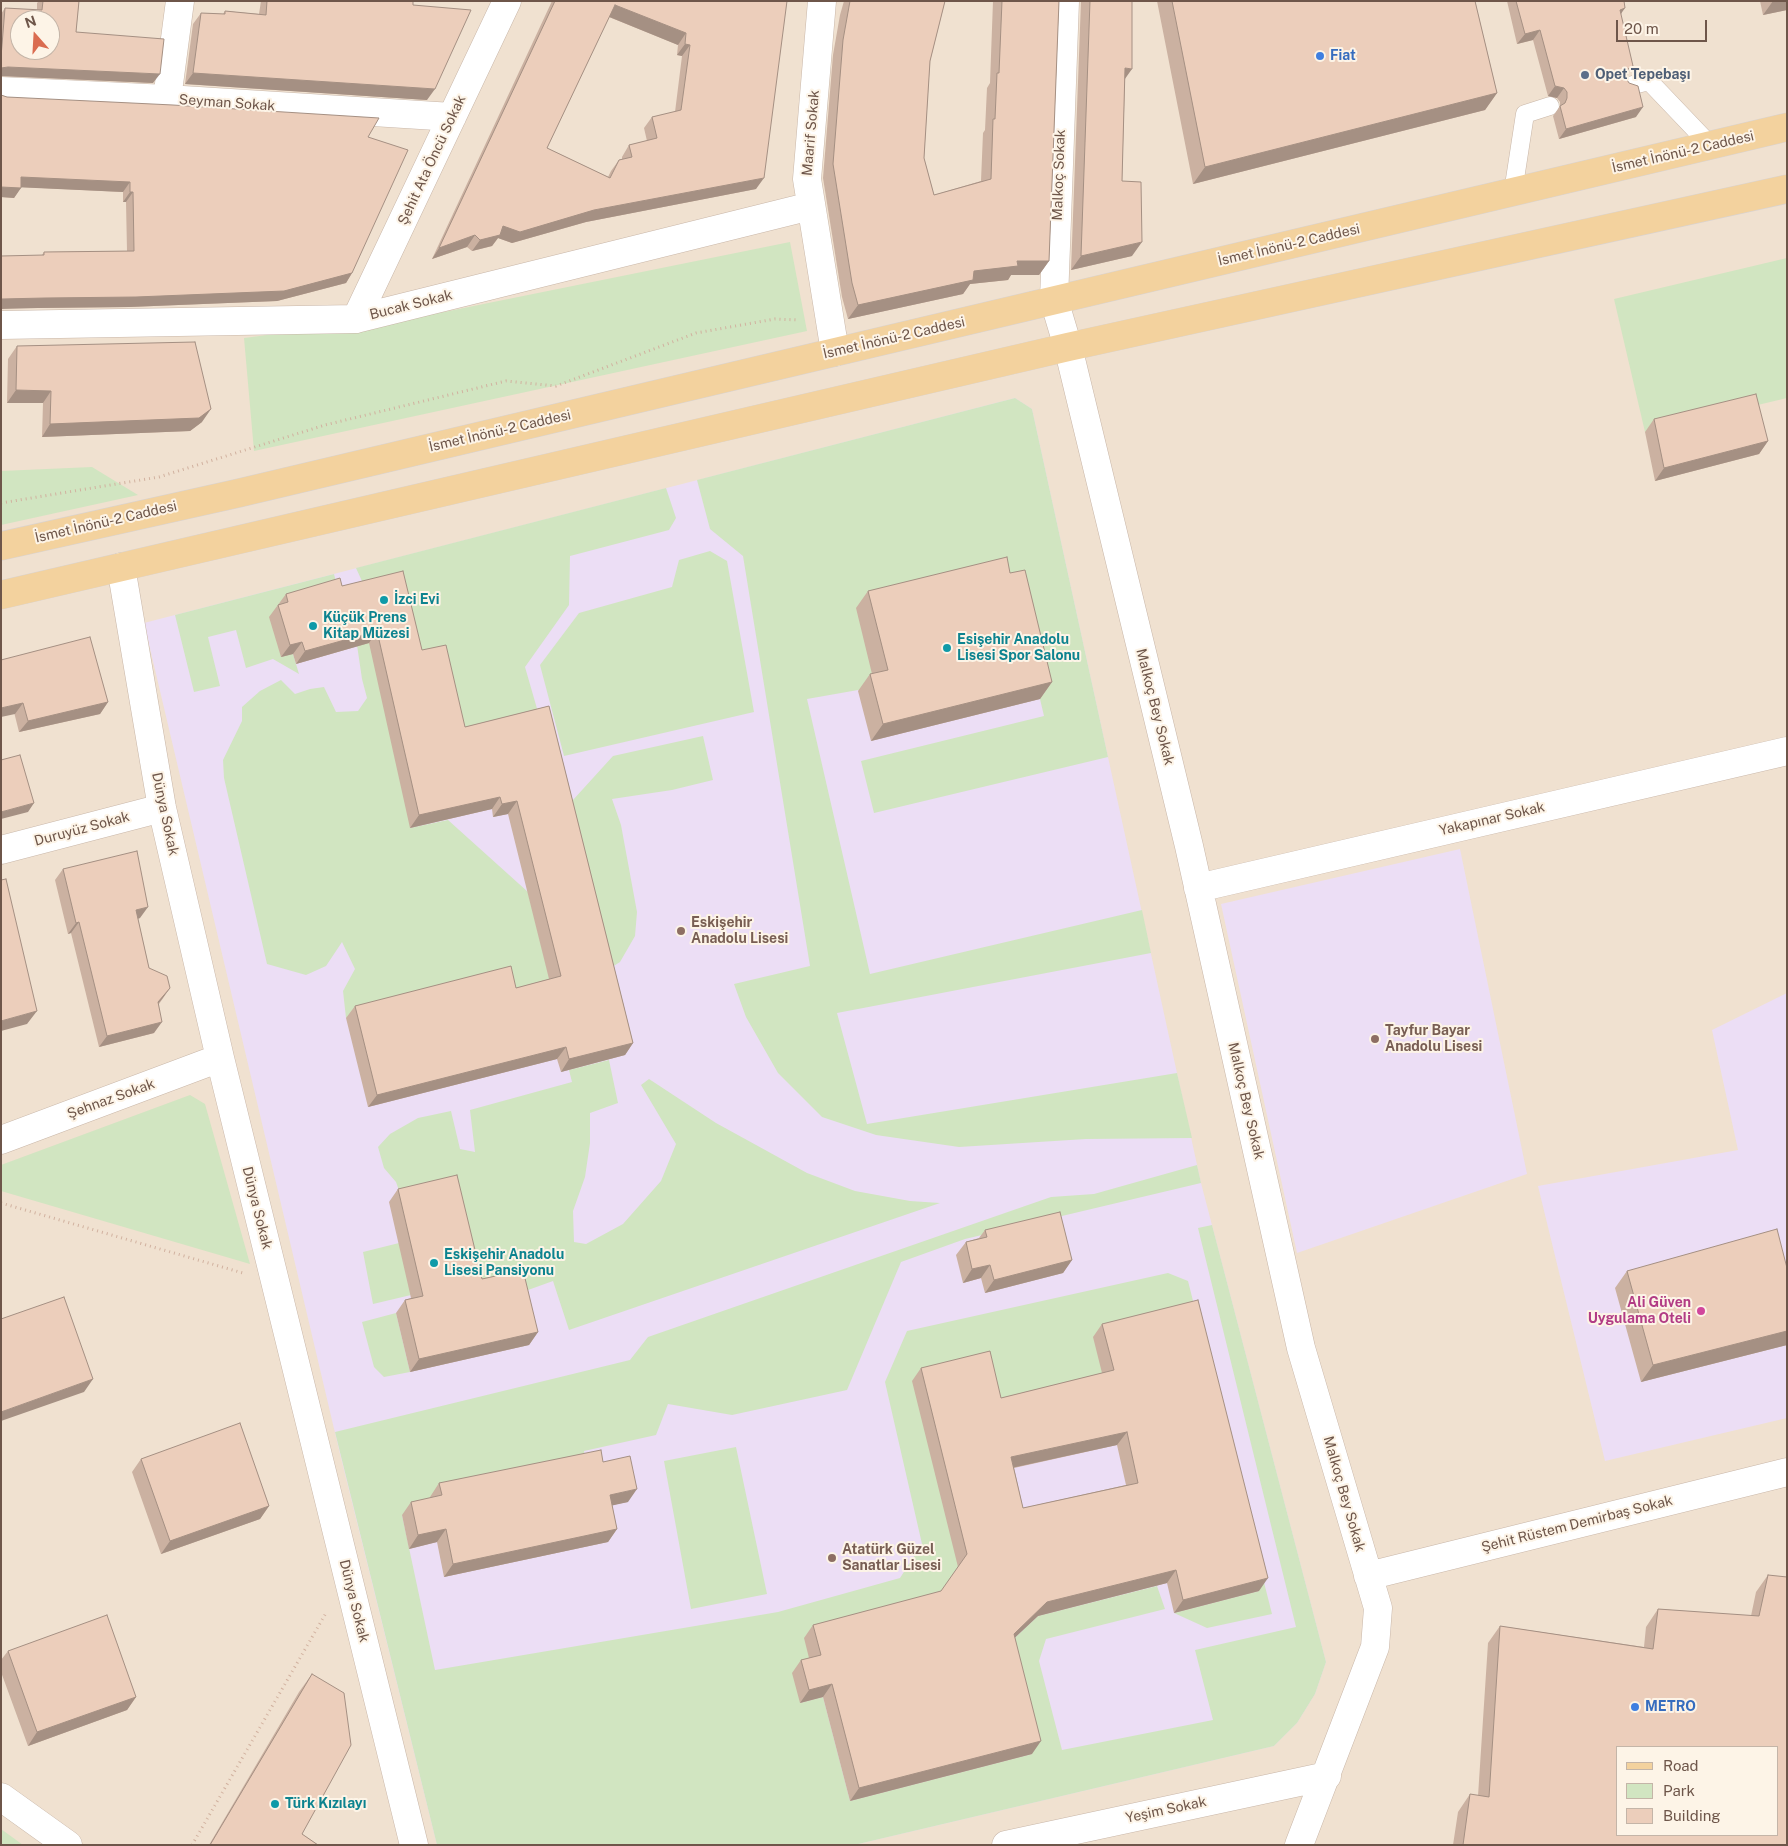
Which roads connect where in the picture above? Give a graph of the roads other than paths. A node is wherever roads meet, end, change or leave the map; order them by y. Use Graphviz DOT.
graph roads {
  1 [pos="180,1"];
  2 [pos="507,1"];
  3 [pos="822,1"];
  4 [pos="1065,1"];
  5 [pos="1629,86"];
  6 [pos="1,91"];
  7 [pos="167,99"];
  8 [pos="1550,106"];
  9 [pos="452,117"];
  10 [pos="1787,128"];
  11 [pos="1710,145"];
  12 [pos="1787,189"];
  13 [pos="1513,192"];
  14 [pos="811,206"];
  15 [pos="1054,300"];
  16 [pos="356,319"];
  17 [pos="1,325"];
  18 [pos="1068,347"];
  19 [pos="835,352"];
  20 [pos="1,546"];
  21 [pos="121,567"];
  22 [pos="1,595"];
  23 [pos="1787,751"];
  24 [pos="162,808"];
  25 [pos="1,850"];
  26 [pos="1198,888"];
  27 [pos="220,1058"];
  28 [pos="1,1140"];
  29 [pos="1787,1472"];
  30 [pos="1368,1576"];
  31 [pos="1326,1776"];
  32 [pos="1,1797"];
  33 [pos="68,1845"];
  34 [pos="414,1845"];
  35 [pos="1006,1845"];
  36 [pos="1299,1845"];
  1 -- 7 [label="street"];
  2 -- 9 [label="street, Şehit Ata Öncü Sokak"];
  3 -- 14 [label="street, Maarif Sokak"];
  4 -- 15 [label="street, Malkoç Sokak"];
  5 -- 11 [label="lane"];
  6 -- 7 [label="street, Seyman Sokak"];
  7 -- 9 [label="street, Seyman Sokak"];
  8 -- 13 [label="lane"];
  9 -- 16 [label="street, Şehit Ata Öncü Sokak"];
  10 -- 11 [label="main road, İsmet İnönü-2 Caddesi"];
  11 -- 13 [label="main road, İsmet İnönü-2 Caddesi"];
  12 -- 18 [label="main road"];
  13 -- 15 [label="main road, İsmet İnönü-2 Caddesi"];
  14 -- 16 [label="street, Bucak Sokak"];
  14 -- 19 [label="street, Maarif Sokak"];
  15 -- 18 [label="street, Malkoç Sokak"];
  15 -- 19 [label="main road, İsmet İnönü-2 Caddesi"];
  16 -- 17 [label="street, Bucak Sokak"];
  18 -- 21 [label="main road"];
  18 -- 26 [label="street, Malkoç Bey Sokak"];
  19 -- 20 [label="main road, İsmet İnönü-2 Caddesi"];
  21 -- 22 [label="main road"];
  21 -- 24 [label="street, Dünya Sokak"];
  23 -- 26 [label="street, Yakapınar Sokak"];
  24 -- 25 [label="street, Duruyüz Sokak"];
  24 -- 27 [label="street, Dünya Sokak"];
  26 -- 30 [label="street, Malkoç Bey Sokak"];
  27 -- 28 [label="street, Şehnaz Sokak"];
  27 -- 34 [label="street, Dünya Sokak"];
  29 -- 30 [label="street, Şehit Rüstem Demirbaş Sokak"];
  30 -- 31 [label="street, Malkoç Bey Sokak"];
  31 -- 35 [label="street, Yeşim Sokak"];
  31 -- 36 [label="street, Malkoç Bey Sokak"];
  32 -- 33 [label="street"];
}
